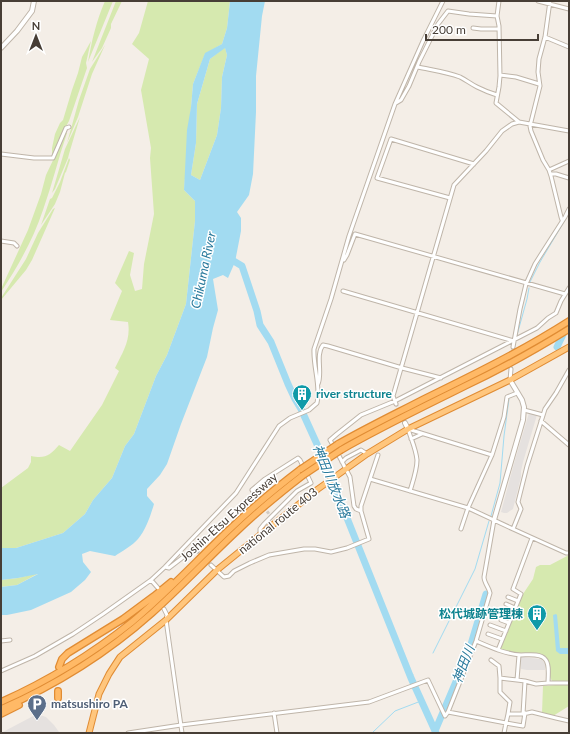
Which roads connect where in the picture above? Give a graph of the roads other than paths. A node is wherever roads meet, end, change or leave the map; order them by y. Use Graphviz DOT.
graph roads {
  1 [pos="34,1"];
  2 [pos="443,1"];
  3 [pos="499,1"];
  4 [pos="538,1"];
  5 [pos="550,2"];
  6 [pos="569,10"];
  7 [pos="497,16"];
  8 [pos="473,28"];
  9 [pos="499,29"];
  10 [pos="545,37"];
  11 [pos="569,46"];
  12 [pos="1,48"];
  13 [pos="418,68"];
  14 [pos="500,75"];
  15 [pos="540,84"];
  16 [pos="497,95"];
  17 [pos="395,104"];
  18 [pos="519,122"];
  19 [pos="530,124"];
  20 [pos="69,127"];
  21 [pos="569,131"];
  22 [pos="1,154"];
  23 [pos="569,161"];
  24 [pos="474,164"];
  25 [pos="549,170"];
  26 [pos="551,174"];
  27 [pos="569,178"];
  28 [pos="450,198"];
  29 [pos="569,209"];
  30 [pos="562,220"];
  31 [pos="1,241"];
  32 [pos="17,246"];
  33 [pos="434,257"];
  34 [pos="341,263"];
  35 [pos="526,284"];
  36 [pos="569,288"];
  37 [pos="343,291"];
  38 [pos="565,294"];
  39 [pos="418,312"];
  40 [pos="569,321"];
  41 [pos="569,329"];
  42 [pos="514,341"];
  43 [pos="513,347"];
  44 [pos="569,347"];
  45 [pos="402,368"];
  46 [pos="511,369"];
  47 [pos="569,370"];
  48 [pos="441,378"];
  49 [pos="510,380"];
  50 [pos="317,386"];
  51 [pos="517,393"];
  52 [pos="396,403"];
  53 [pos="524,410"];
  54 [pos="543,415"];
  55 [pos="541,421"];
  56 [pos="405,423"];
  57 [pos="408,429"];
  58 [pos="422,434"];
  59 [pos="411,439"];
  60 [pos="569,445"];
  61 [pos="367,454"];
  62 [pos="378,454"];
  63 [pos="492,455"];
  64 [pos="342,462"];
  65 [pos="343,470"];
  66 [pos="370,479"];
  67 [pos="410,491"];
  68 [pos="254,493"];
  69 [pos="468,508"];
  70 [pos="361,511"];
  71 [pos="494,520"];
  72 [pos="230,528"];
  73 [pos="461,529"];
  74 [pos="513,529"];
  75 [pos="260,535"];
  76 [pos="532,538"];
  77 [pos="197,551"];
  78 [pos="569,553"];
  79 [pos="211,565"];
  80 [pos="165,567"];
  81 [pos="217,570"];
  82 [pos="151,580"];
  83 [pos="158,588"];
  84 [pos="508,597"];
  85 [pos="518,601"];
  86 [pos="506,604"];
  87 [pos="515,608"];
  88 [pos="164,609"];
  89 [pos="166,620"];
  90 [pos="501,620"];
  91 [pos="509,623"];
  92 [pos="490,625"];
  93 [pos="506,631"];
  94 [pos="488,634"];
  95 [pos="502,639"];
  96 [pos="10,640"];
  97 [pos="1,641"];
  98 [pos="476,641"];
  99 [pos="498,650"];
  100 [pos="519,655"];
  101 [pos="491,660"];
  102 [pos="59,666"];
  103 [pos="1,671"];
  104 [pos="70,674"];
  105 [pos="500,678"];
  106 [pos="517,680"];
  107 [pos="525,682"];
  108 [pos="548,683"];
  109 [pos="569,683"];
  110 [pos="58,691"];
  111 [pos="58,698"];
  112 [pos="1,702"];
  113 [pos="1,709"];
  114 [pos="448,712"];
  115 [pos="274,713"];
  116 [pos="1,714"];
  117 [pos="508,714"];
  118 [pos="524,714"];
  119 [pos="569,721"];
  120 [pos="506,723"];
  121 [pos="180,725"];
  122 [pos="89,733"];
  123 [pos="128,733"];
  124 [pos="182,733"];
  125 [pos="277,733"];
  126 [pos="504,733"];
  1 -- 12 [label="street"];
  2 -- 17 [label="street"];
  3 -- 7 [label="street"];
  4 -- 5 [label="street"];
  5 -- 6 [label="street"];
  5 -- 10 [label="street"];
  7 -- 9 [label="street"];
  7 -- 13 [label="street"];
  8 -- 9 [label="street"];
  9 -- 14 [label="street"];
  10 -- 11 [label="street"];
  10 -- 15 [label="street"];
  13 -- 16 [label="street"];
  13 -- 17 [label="street"];
  14 -- 15 [label="street"];
  14 -- 16 [label="street"];
  15 -- 19 [label="street"];
  16 -- 18 [label="street"];
  17 -- 34 [label="street"];
  18 -- 19 [label="street"];
  18 -- 24 [label="street"];
  19 -- 21 [label="street"];
  19 -- 25 [label="street"];
  20 -- 22 [label="street"];
  23 -- 25 [label="street"];
  24 -- 28 [label="street"];
  24 -- 28 [label="street"];
  25 -- 26 [label="street"];
  26 -- 27 [label="street"];
  26 -- 30 [label="street"];
  28 -- 33 [label="street"];
  29 -- 30 [label="street"];
  30 -- 35 [label="street"];
  31 -- 32 [label="street"];
  33 -- 34 [label="street"];
  33 -- 35 [label="street"];
  33 -- 39 [label="street"];
  34 -- 50 [label="street"];
  35 -- 38 [label="street"];
  35 -- 42 [label="street"];
  36 -- 38 [label="street"];
  37 -- 39 [label="street"];
  38 -- 42 [label="street"];
  39 -- 42 [label="street"];
  39 -- 45 [label="street"];
  40 -- 72 [label="highway, Joshin-Etsu Expressway, bridge"];
  41 -- 104 [label="highway, Joshin-Etsu Expressway, bridge"];
  42 -- 43 [label="street"];
  42 -- 48 [label="street"];
  44 -- 49 [label="highway, national route 403"];
  45 -- 48 [label="street"];
  45 -- 50 [label="street"];
  45 -- 52 [label="street"];
  46 -- 49 [label="street"];
  47 -- 54 [label="street"];
  48 -- 52 [label="street"];
  49 -- 51 [label="street"];
  49 -- 57 [label="highway, national route 403"];
  50 -- 80 [label="street"];
  51 -- 53 [label="street"];
  51 -- 63 [label="street"];
  52 -- 64 [label="street"];
  53 -- 54 [label="street"];
  53 -- 71 [label="street"];
  54 -- 55 [label="street"];
  55 -- 60 [label="street"];
  55 -- 74 [label="street"];
  56 -- 57 [label="street"];
  57 -- 58 [label="street"];
  57 -- 59 [label="street"];
  57 -- 61 [label="highway, national route 403"];
  58 -- 59 [label="street"];
  58 -- 63 [label="street"];
  59 -- 67 [label="street"];
  61 -- 64 [label="street"];
  61 -- 65 [label="highway, national route 403"];
  62 -- 66 [label="street"];
  63 -- 69 [label="street"];
  64 -- 65 [label="street"];
  65 -- 70 [label="street"];
  65 -- 75 [label="highway, national route 403"];
  66 -- 67 [label="street"];
  66 -- 70 [label="street"];
  67 -- 69 [label="street"];
  68 -- 75 [label="street"];
  69 -- 71 [label="street"];
  69 -- 73 [label="street"];
  70 -- 81 [label="street"];
  71 -- 74 [label="street"];
  71 -- 98 [label="street"];
  72 -- 102 [label="highway"];
  72 -- 112 [label="highway, Joshin-Etsu Expressway"];
  74 -- 76 [label="street"];
  75 -- 81 [label="highway, national route 403"];
  76 -- 78 [label="street"];
  76 -- 85 [label="street"];
  77 -- 80 [label="street"];
  79 -- 81 [label="street"];
  80 -- 82 [label="street"];
  81 -- 89 [label="highway, national route 403"];
  82 -- 83 [label="street"];
  82 -- 103 [label="street"];
  84 -- 85 [label="street"];
  85 -- 87 [label="street"];
  86 -- 87 [label="street"];
  87 -- 91 [label="street"];
  88 -- 89 [label="street"];
  89 -- 121 [label="street"];
  89 -- 122 [label="highway, national route 403"];
  90 -- 91 [label="street"];
  91 -- 93 [label="street"];
  92 -- 93 [label="street"];
  93 -- 95 [label="street"];
  94 -- 95 [label="street"];
  95 -- 99 [label="street"];
  96 -- 97 [label="street"];
  98 -- 99 [label="street"];
  98 -- 114 [label="street"];
  99 -- 100 [label="street"];
  100 -- 106 [label="street"];
  100 -- 108 [label="street"];
  101 -- 105 [label="street"];
  104 -- 113 [label="highway, Joshin-Etsu Expressway"];
  104 -- 116 [label="highway"];
  105 -- 106 [label="street"];
  105 -- 117 [label="street"];
  106 -- 107 [label="street"];
  107 -- 108 [label="street"];
  107 -- 118 [label="street"];
  108 -- 109 [label="street"];
  110 -- 111 [label="highway"];
  114 -- 115 [label="street"];
  114 -- 120 [label="street"];
  115 -- 121 [label="street"];
  115 -- 125 [label="street"];
  117 -- 118 [label="street"];
  117 -- 120 [label="street"];
  118 -- 119 [label="street"];
  118 -- 120 [label="street"];
  120 -- 126 [label="street"];
  121 -- 123 [label="street"];
  121 -- 124 [label="street"];
}
